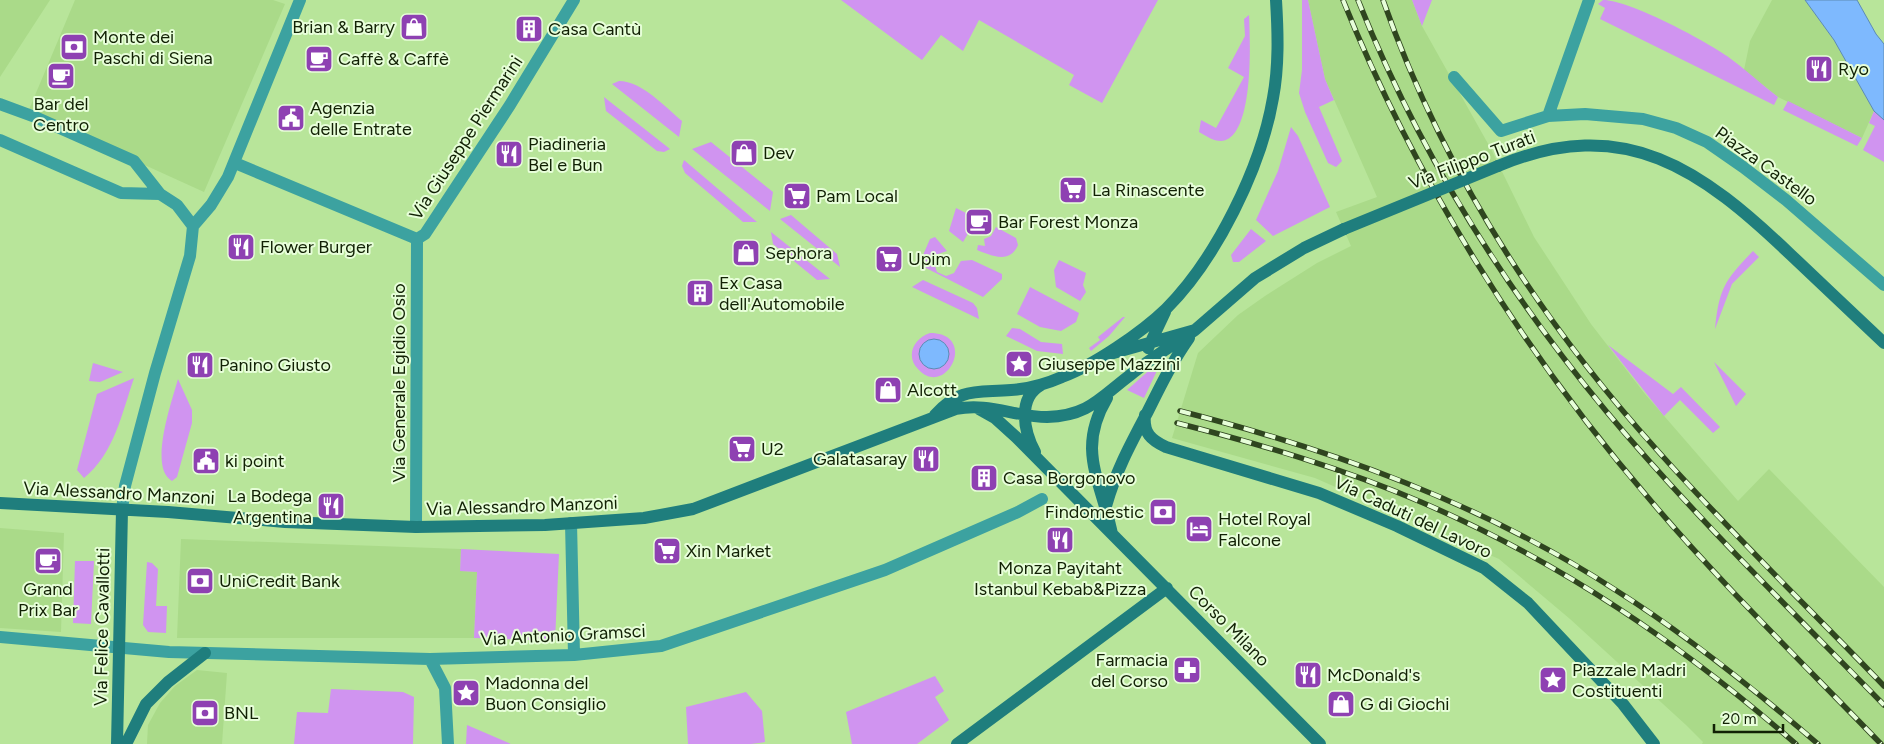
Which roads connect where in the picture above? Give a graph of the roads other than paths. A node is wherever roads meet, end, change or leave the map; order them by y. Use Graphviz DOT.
graph roads {
  1 [pos="574,0"];
  2 [pos="1276,0"];
  3 [pos="1589,0"];
  4 [pos="298,5"];
  5 [pos="1454,77"];
  6 [pos="0,104"];
  7 [pos="1548,116"];
  8 [pos="0,140"];
  9 [pos="235,163"];
  10 [pos="160,194"];
  11 [pos="193,226"];
  12 [pos="417,239"];
  13 [pos="1884,285"];
  14 [pos="1166,309"];
  15 [pos="1195,330"];
  16 [pos="1151,343"];
  17 [pos="1884,343"];
  18 [pos="1102,356"];
  19 [pos="1128,376"];
  20 [pos="1044,383"];
  21 [pos="1109,394"];
  22 [pos="972,407"];
  23 [pos="1025,414"];
  24 [pos="1145,415"];
  25 [pos="932,419"];
  26 [pos="1059,481"];
  27 [pos="1042,499"];
  28 [pos="0,503"];
  29 [pos="1106,506"];
  30 [pos="122,510"];
  31 [pos="571,523"];
  32 [pos="416,527"];
  33 [pos="1112,534"];
  34 [pos="1167,588"];
  35 [pos="0,637"];
  36 [pos="119,649"];
  37 [pos="205,653"];
  38 [pos="574,655"];
  39 [pos="430,659"];
  40 [pos="117,744"];
  41 [pos="126,744"];
  42 [pos="448,744"];
  43 [pos="956,744"];
  44 [pos="1320,744"];
  45 [pos="1654,744"];
  1 -- 12 [label="street, Via Giuseppe Piermarini"];
  2 -- 14 [label="street"];
  3 -- 7 [label="street"];
  4 -- 9 [label="street"];
  5 -- 7 [label="street, Piazza Castello"];
  6 -- 10 [label="street"];
  7 -- 13 [label="street, Piazza Castello"];
  8 -- 10 [label="street"];
  9 -- 11 [label="street"];
  9 -- 12 [label="street"];
  10 -- 11 [label="street"];
  11 -- 30 [label="street"];
  12 -- 32 [label="street, Via Generale Egidio Osio"];
  14 -- 16 [label="street"];
  14 -- 18 [label="street"];
  15 -- 16 [label="street, Via Filippo Turati"];
  15 -- 17 [label="street, Via Filippo Turati, bridge"];
  15 -- 19 [label="street"];
  15 -- 24 [label="street"];
  16 -- 18 [label="street, Via Filippo Turati"];
  16 -- 19 [label="street"];
  18 -- 20 [label="street"];
  19 -- 21 [label="street"];
  20 -- 23 [label="street"];
  20 -- 25 [label="street"];
  21 -- 23 [label="street, Via Alessandro Manzoni"];
  21 -- 29 [label="street"];
  22 -- 23 [label="street, Via Alessandro Manzoni"];
  22 -- 25 [label="street, Via Alessandro Manzoni"];
  22 -- 26 [label="street"];
  23 -- 26 [label="street"];
  24 -- 29 [label="street"];
  24 -- 45 [label="street, Via Caduti del Lavoro"];
  25 -- 31 [label="street, Via Alessandro Manzoni"];
  26 -- 33 [label="street, Corso Milano"];
  27 -- 38 [label="street, Via Antonio Gramsci"];
  28 -- 30 [label="street, Via Alessandro Manzoni"];
  29 -- 33 [label="street"];
  30 -- 32 [label="street, Via Alessandro Manzoni"];
  30 -- 36 [label="street, Via Felice Cavallotti"];
  31 -- 32 [label="street, Via Alessandro Manzoni"];
  31 -- 38 [label="street"];
  33 -- 34 [label="street, Corso Milano"];
  34 -- 43 [label="street"];
  34 -- 44 [label="street, Corso Milano"];
  35 -- 36 [label="street, Via Antonio Gramsci"];
  36 -- 37 [label="street, Via Antonio Gramsci"];
  36 -- 40 [label="street, Via Felice Cavallotti"];
  37 -- 39 [label="street, Via Antonio Gramsci"];
  37 -- 41 [label="street"];
  38 -- 39 [label="street, Via Antonio Gramsci"];
  39 -- 42 [label="street"];
}
